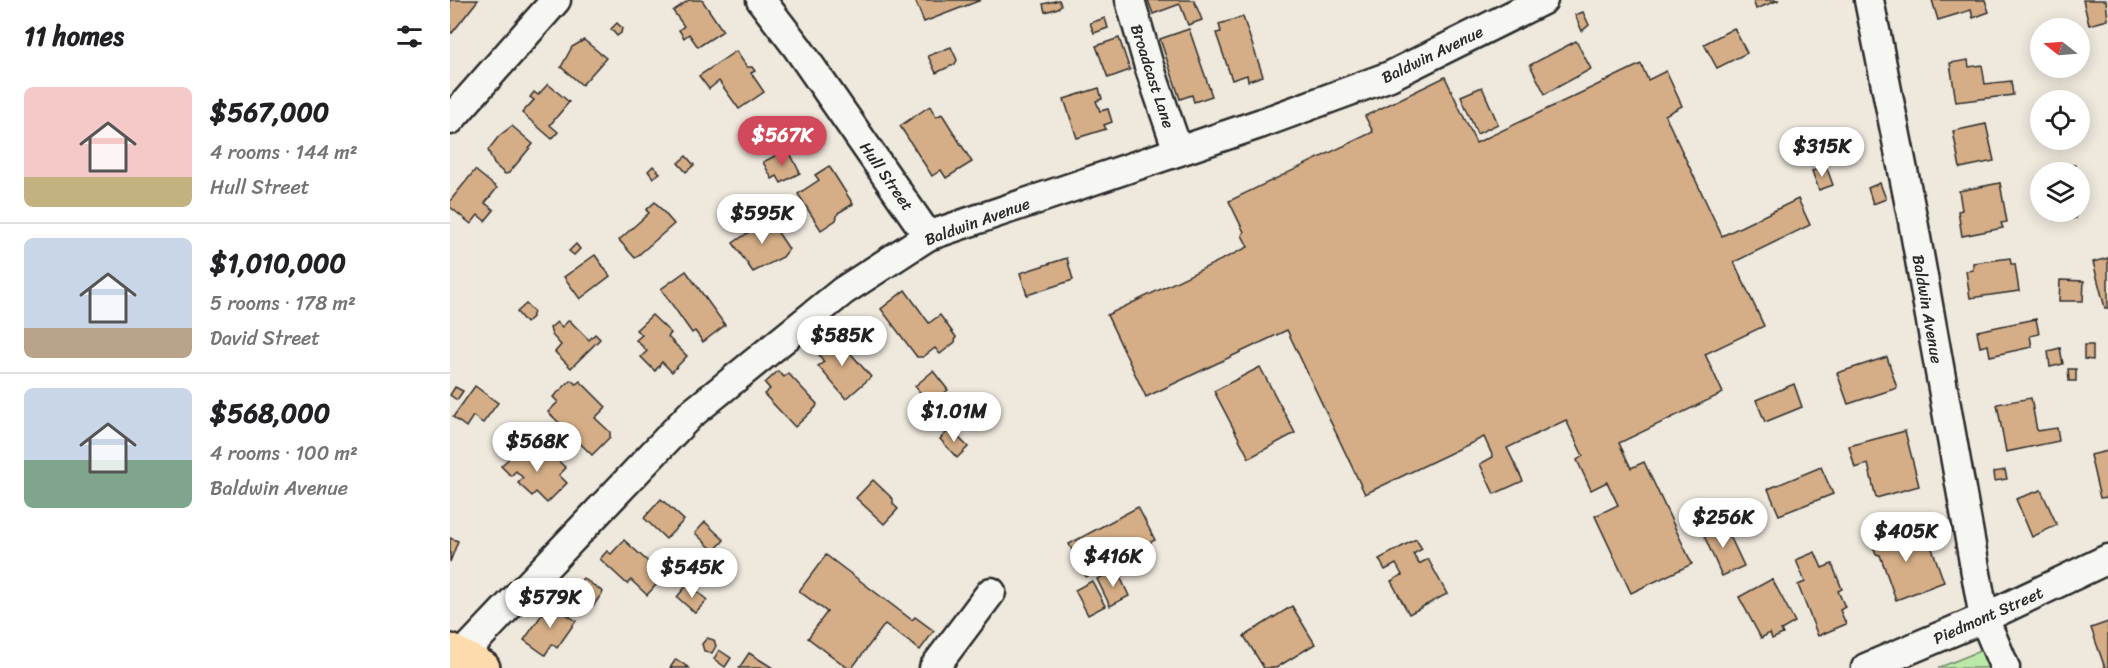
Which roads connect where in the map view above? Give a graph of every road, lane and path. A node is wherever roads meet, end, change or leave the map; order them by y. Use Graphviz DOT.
graph roads {
  1 [pos="556,0"];
  2 [pos="761,0"];
  3 [pos="1130,0"];
  4 [pos="1543,0"];
  5 [pos="1869,0"];
  6 [pos="450,120"];
  7 [pos="1178,151"];
  8 [pos="928,236"];
  9 [pos="2108,559"];
  10 [pos="991,592"];
  11 [pos="1984,618"];
  12 [pos="465,658"];
  13 [pos="934,668"];
  14 [pos="1866,668"];
  15 [pos="2005,668"];
  1 -- 6 [label="street"];
  2 -- 8 [label="street, Hull Street"];
  3 -- 7 [label="street, Broadcast Lane"];
  4 -- 7 [label="street, Baldwin Avenue"];
  5 -- 11 [label="street, Baldwin Avenue"];
  7 -- 8 [label="street, Baldwin Avenue"];
  8 -- 12 [label="street, Baldwin Avenue"];
  9 -- 11 [label="street, Piedmont Street"];
  10 -- 13 [label="street"];
  11 -- 14 [label="street, Piedmont Street"];
  11 -- 15 [label="street, Baldwin Avenue"];
}
